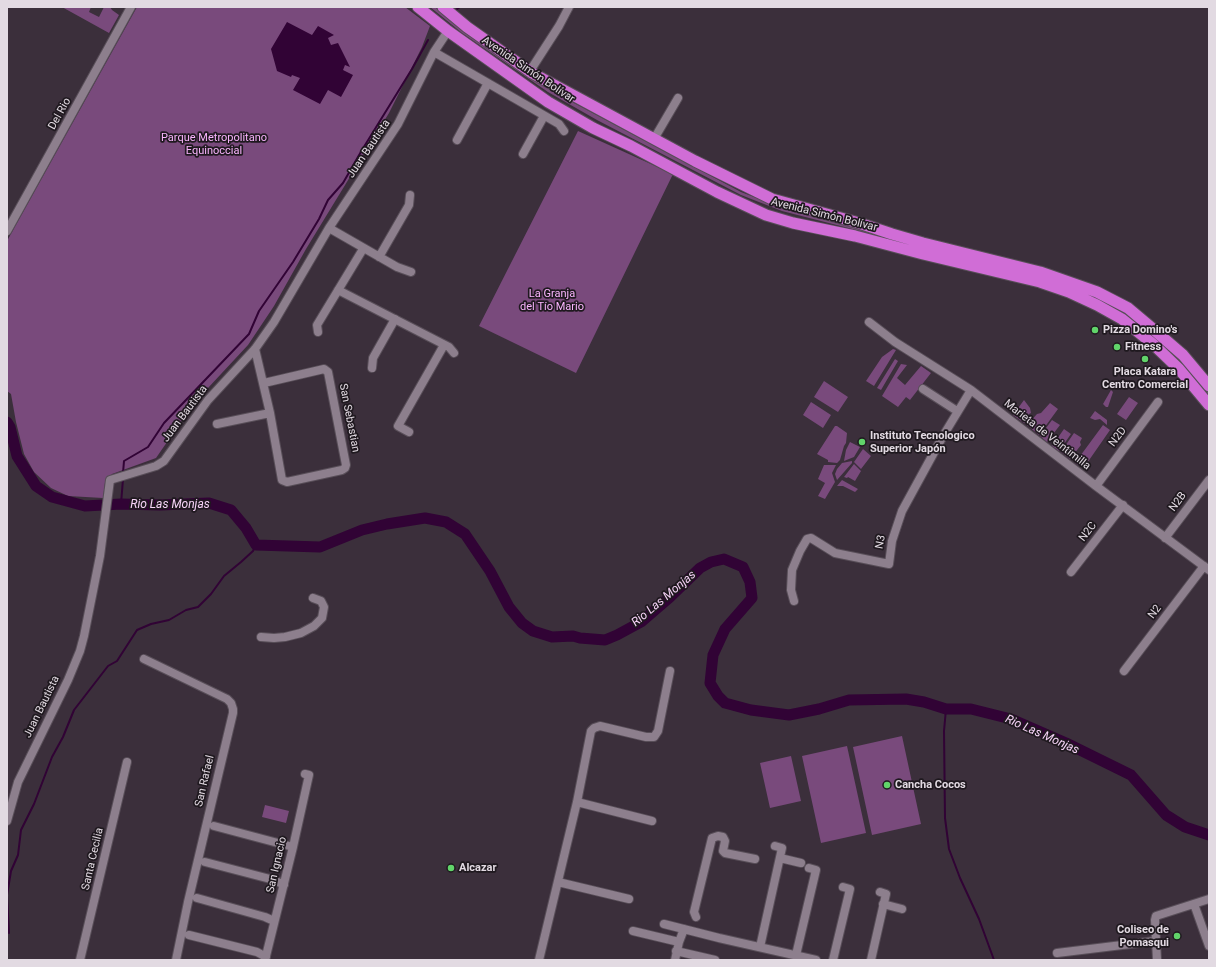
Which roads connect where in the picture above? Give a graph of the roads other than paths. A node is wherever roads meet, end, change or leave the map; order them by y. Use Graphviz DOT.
graph roads {
  1 [pos="132,7"];
  2 [pos="418,7"];
  3 [pos="443,7"];
  4 [pos="566,9"];
  5 [pos="448,31"];
  6 [pos="434,52"];
  7 [pos="530,71"];
  8 [pos="488,83"];
  9 [pos="678,98"];
  10 [pos="544,116"];
  11 [pos="564,131"];
  12 [pos="654,139"];
  13 [pos="457,140"];
  14 [pos="523,154"];
  15 [pos="410,195"];
  16 [pos="329,228"];
  17 [pos="7,231"];
  18 [pos="363,249"];
  19 [pos="379,257"];
  20 [pos="411,272"];
  21 [pos="338,290"];
  22 [pos="395,319"];
  23 [pos="869,322"];
  24 [pos="318,332"];
  25 [pos="444,345"];
  26 [pos="255,349"];
  27 [pos="454,353"];
  28 [pos="372,368"];
  29 [pos="264,383"];
  30 [pos="1209,386"];
  31 [pos="923,389"];
  32 [pos="971,390"];
  33 [pos="1158,402"];
  34 [pos="1209,405"];
  35 [pos="957,411"];
  36 [pos="270,412"];
  37 [pos="217,424"];
  38 [pos="409,432"];
  39 [pos="1209,480"];
  40 [pos="1096,486"];
  41 [pos="1123,505"];
  42 [pos="1166,538"];
  43 [pos="1206,568"];
  44 [pos="1071,572"];
  45 [pos="313,598"];
  46 [pos="794,601"];
  47 [pos="261,637"];
  48 [pos="144,659"];
  49 [pos="670,671"];
  50 [pos="1124,672"];
  51 [pos="127,762"];
  52 [pos="307,774"];
  53 [pos="577,802"];
  54 [pos="7,821"];
  55 [pos="652,821"];
  56 [pos="214,826"];
  57 [pos="775,846"];
  58 [pos="293,847"];
  59 [pos="780,858"];
  60 [pos="755,859"];
  61 [pos="205,862"];
  62 [pos="801,863"];
  63 [pos="809,868"];
  64 [pos="558,882"];
  65 [pos="284,885"];
  66 [pos="843,887"];
  67 [pos="880,892"];
  68 [pos="197,898"];
  69 [pos="629,899"];
  70 [pos="1209,899"];
  71 [pos="883,904"];
  72 [pos="1194,904"];
  73 [pos="902,909"];
  74 [pos="274,921"];
  75 [pos="664,924"];
  76 [pos="684,930"];
  77 [pos="693,931"];
  78 [pos="633,932"];
  79 [pos="189,935"];
  80 [pos="1155,940"];
  81 [pos="679,942"];
  82 [pos="1209,946"];
  83 [pos="760,947"];
  84 [pos="676,952"];
  85 [pos="1057,954"];
  86 [pos="796,955"];
  87 [pos="265,958"];
  88 [pos="80,960"];
  89 [pos="176,960"];
  90 [pos="538,960"];
  91 [pos="674,960"];
  92 [pos="715,960"];
  93 [pos="816,960"];
  94 [pos="833,960"];
  95 [pos="871,960"];
  96 [pos="1157,960"];
  1 -- 17 [label="street, Del Rio"];
  2 -- 5 [label="highway, Avenida Simón Bolívar"];
  3 -- 7 [label="highway, Avenida Simón Bolívar"];
  4 -- 7 [label="street"];
  5 -- 6 [label="street, Juan Bautista"];
  5 -- 34 [label="highway, Avenida Simón Bolívar"];
  6 -- 8 [label="street"];
  6 -- 16 [label="street, Juan Bautista"];
  7 -- 12 [label="highway, Avenida Simón Bolívar"];
  8 -- 10 [label="street"];
  8 -- 13 [label="street"];
  9 -- 12 [label="street"];
  10 -- 11 [label="street"];
  10 -- 14 [label="street"];
  12 -- 30 [label="highway, Avenida Simón Bolívar"];
  15 -- 19 [label="street"];
  16 -- 18 [label="street"];
  16 -- 26 [label="street, Juan Bautista"];
  18 -- 19 [label="street"];
  18 -- 21 [label="street"];
  19 -- 20 [label="street"];
  21 -- 22 [label="street"];
  21 -- 24 [label="street"];
  22 -- 25 [label="street"];
  22 -- 28 [label="street"];
  23 -- 32 [label="street, Marieta de Veintimilla"];
  25 -- 27 [label="street"];
  25 -- 38 [label="street"];
  26 -- 29 [label="street, San Sebastian"];
  26 -- 54 [label="street, Juan Bautista"];
  29 -- 36 [label="street, San Sebastian"];
  29 -- 36 [label="street, San Sebastian"];
  31 -- 35 [label="street"];
  32 -- 35 [label="street, N3"];
  32 -- 40 [label="street, Marieta de Veintimilla"];
  33 -- 40 [label="street, N2D"];
  35 -- 46 [label="street, N3"];
  36 -- 37 [label="street"];
  39 -- 42 [label="street, N2B"];
  40 -- 41 [label="street, Marieta de Veintimilla"];
  41 -- 42 [label="street, Marieta de Veintimilla"];
  41 -- 44 [label="street, N2C"];
  42 -- 43 [label="street, Marieta de Veintimilla"];
  43 -- 50 [label="street, N2"];
  45 -- 47 [label="street"];
  48 -- 89 [label="street, San Rafael"];
  49 -- 53 [label="street"];
  51 -- 88 [label="street, Santa Cecilia"];
  52 -- 58 [label="street, San Ignacio"];
  53 -- 55 [label="street"];
  53 -- 64 [label="street"];
  56 -- 58 [label="street"];
  57 -- 59 [label="street"];
  58 -- 65 [label="street, San Ignacio"];
  59 -- 62 [label="street"];
  59 -- 83 [label="street"];
  60 -- 77 [label="street"];
  61 -- 65 [label="street"];
  63 -- 86 [label="street"];
  64 -- 69 [label="street"];
  64 -- 90 [label="street"];
  65 -- 74 [label="street, San Ignacio"];
  66 -- 94 [label="street"];
  67 -- 71 [label="street"];
  68 -- 74 [label="street"];
  70 -- 72 [label="street"];
  71 -- 73 [label="street"];
  71 -- 95 [label="street"];
  72 -- 80 [label="street"];
  72 -- 82 [label="street"];
  74 -- 87 [label="street, San Ignacio"];
  75 -- 76 [label="street"];
  76 -- 77 [label="street"];
  76 -- 81 [label="street"];
  77 -- 83 [label="street"];
  78 -- 81 [label="street"];
  79 -- 87 [label="street"];
  80 -- 85 [label="street"];
  80 -- 96 [label="street"];
  81 -- 84 [label="street"];
  83 -- 86 [label="street"];
  84 -- 91 [label="street"];
  84 -- 92 [label="street"];
  86 -- 93 [label="street"];
}
